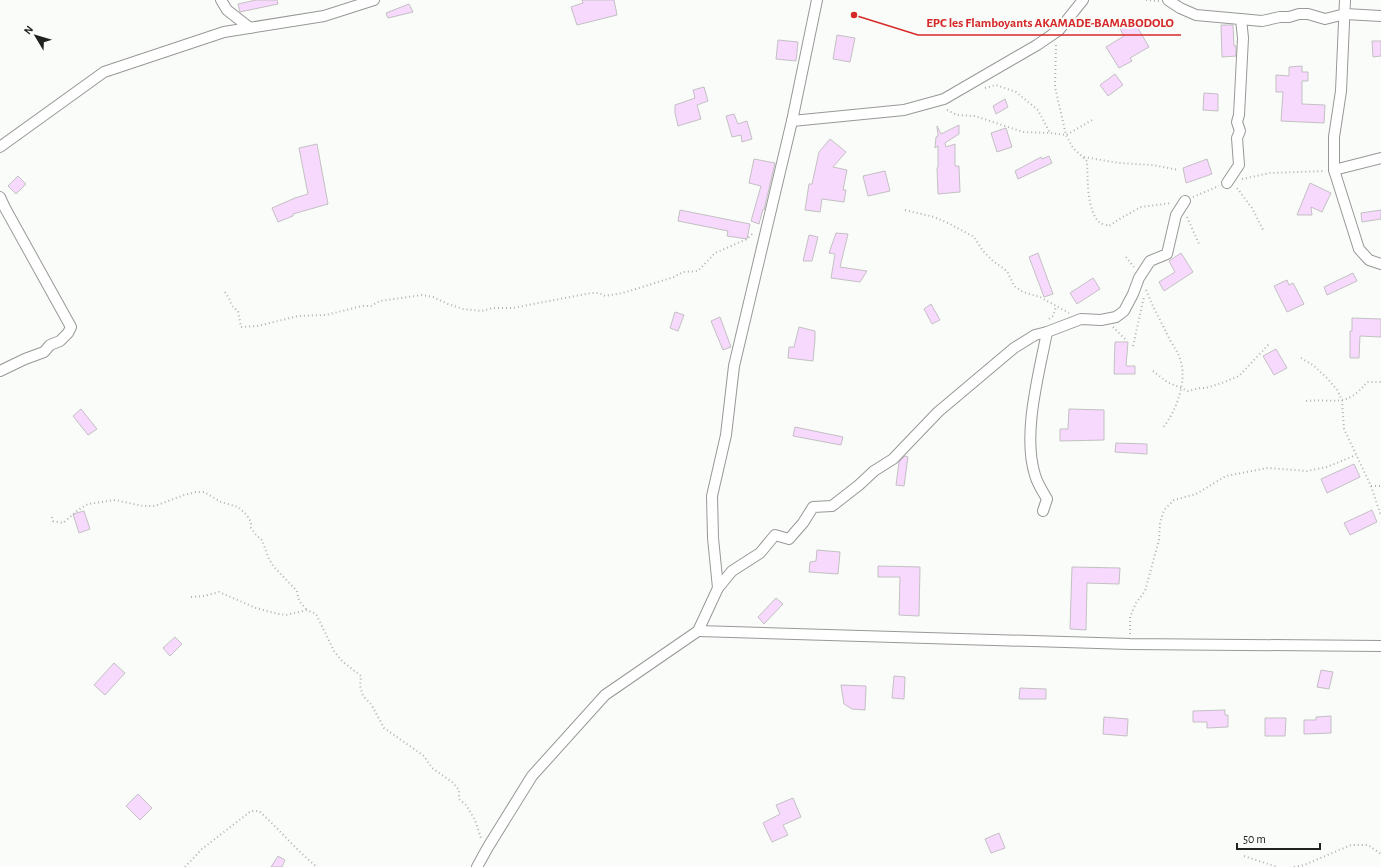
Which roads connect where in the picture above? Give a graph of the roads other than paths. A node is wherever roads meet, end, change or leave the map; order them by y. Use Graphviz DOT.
graph roads {
  1 [pos="221,0"];
  2 [pos="374,0"];
  3 [pos="817,0"];
  4 [pos="1083,0"];
  5 [pos="1168,0"];
  6 [pos="1345,0"];
  7 [pos="1345,14"];
  8 [pos="1381,16"];
  9 [pos="1241,18"];
  10 [pos="250,28"];
  11 [pos="792,121"];
  12 [pos="0,147"];
  13 [pos="1381,158"];
  14 [pos="1334,170"];
  15 [pos="1230,182"];
  16 [pos="0,197"];
  17 [pos="1182,204"];
  18 [pos="1381,264"];
  19 [pos="1047,332"];
  20 [pos="0,371"];
  21 [pos="1043,511"];
  22 [pos="718,588"];
  23 [pos="698,631"];
  24 [pos="1381,646"];
  25 [pos="477,867"];
  1 -- 10 [label="street"];
  2 -- 10 [label="street"];
  3 -- 11 [label="street"];
  4 -- 11 [label="street"];
  5 -- 9 [label="street"];
  6 -- 7 [label="street"];
  7 -- 8 [label="street"];
  7 -- 9 [label="street"];
  7 -- 14 [label="street"];
  9 -- 15 [label="street"];
  10 -- 12 [label="street"];
  11 -- 22 [label="street"];
  13 -- 14 [label="street"];
  14 -- 18 [label="street"];
  16 -- 20 [label="street"];
  17 -- 19 [label="street"];
  19 -- 21 [label="street"];
  19 -- 22 [label="street"];
  22 -- 23 [label="street"];
  23 -- 24 [label="street"];
  23 -- 25 [label="street"];
}
